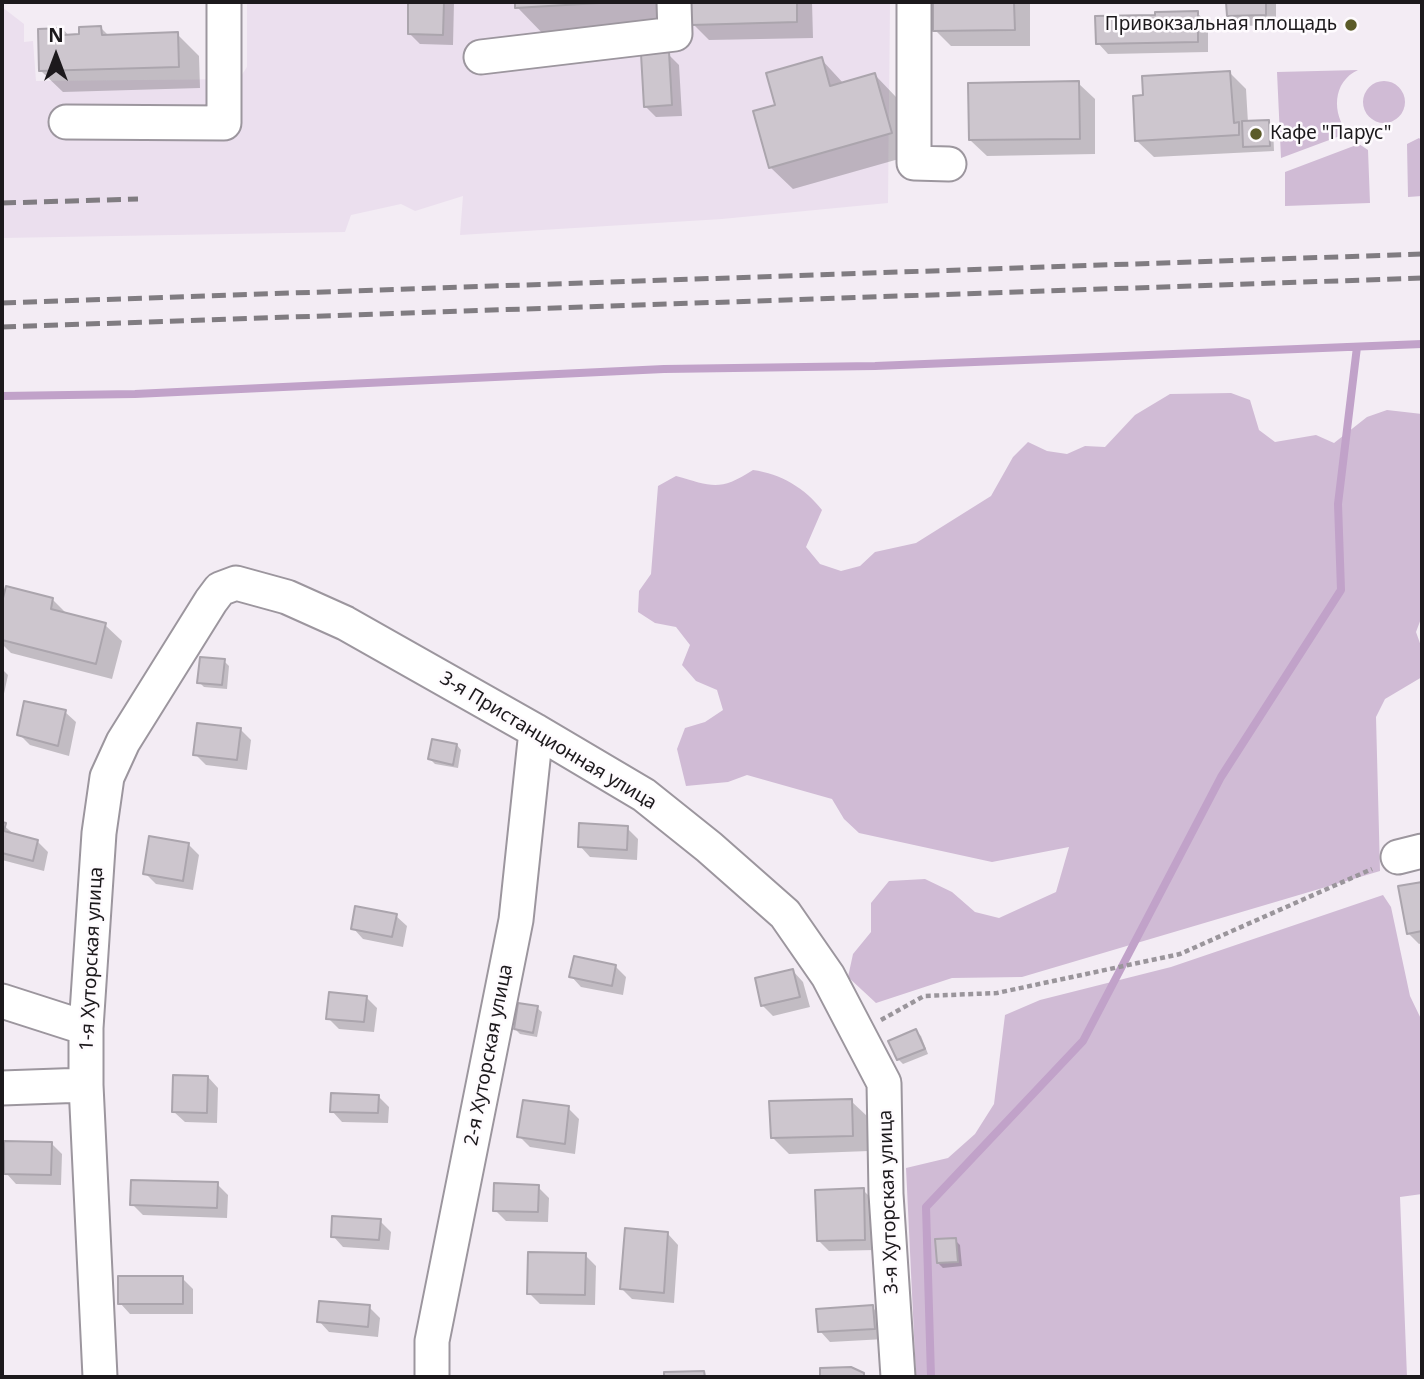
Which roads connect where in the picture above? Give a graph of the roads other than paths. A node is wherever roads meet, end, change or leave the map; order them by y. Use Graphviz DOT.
graph roads {
  1 [pos="224,2"];
  2 [pos="674,2"];
  3 [pos="914,2"];
  4 [pos="481,57"];
  5 [pos="66,122"];
  6 [pos="949,164"];
  7 [pos="236,583"];
  8 [pos="536,731"];
  9 [pos="2,1001"];
  10 [pos="86,1028"];
  11 [pos="859,1033"];
  12 [pos="86,1086"];
  13 [pos="2,1088"];
  14 [pos="100,1377"];
  15 [pos="432,1377"];
  16 [pos="898,1377"];
  1 -- 5 [label="street"];
  2 -- 4 [label="street"];
  3 -- 6 [label="street"];
  7 -- 8 [label="street, 3-я Пристанционная улица"];
  7 -- 10 [label="street, 1-я Хуторская улица"];
  8 -- 11 [label="street, 3-я Пристанционная улица"];
  8 -- 15 [label="street, 2-я Хуторская улица"];
  9 -- 10 [label="street"];
  10 -- 12 [label="street, 1-я Хуторская улица"];
  11 -- 16 [label="street, 3-я Хуторская улица"];
  12 -- 13 [label="street"];
  12 -- 14 [label="street, 1-я Хуторская улица"];
}
